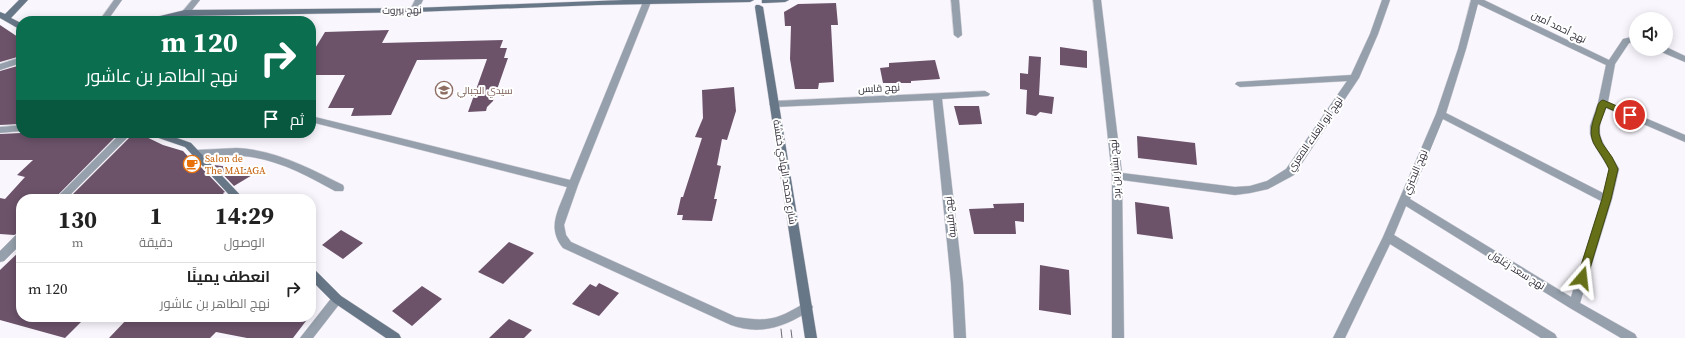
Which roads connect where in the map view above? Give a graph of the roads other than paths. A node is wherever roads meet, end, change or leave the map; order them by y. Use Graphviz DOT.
graph roads {
  1 [pos="24,0"];
  2 [pos="118,0"];
  3 [pos="196,0"];
  4 [pos="419,0"];
  5 [pos="750,0"];
  6 [pos="786,0"];
  7 [pos="954,0"];
  8 [pos="1098,0"];
  9 [pos="1386,0"];
  10 [pos="1476,0"];
  11 [pos="647,2"];
  12 [pos="763,3"];
  13 [pos="414,10"];
  14 [pos="185,13"];
  15 [pos="3,16"];
  16 [pos="107,16"];
  17 [pos="172,16"];
  18 [pos="16,24"];
  19 [pos="958,35"];
  20 [pos="1629,40"];
  21 [pos="1673,54"];
  22 [pos="1685,59"];
  23 [pos="16,62"];
  24 [pos="1611,64"];
  25 [pos="0,68"];
  26 [pos="1354,78"];
  27 [pos="1240,84"];
  28 [pos="985,94"];
  29 [pos="937,96"];
  30 [pos="1603,103"];
  31 [pos="774,104"];
  32 [pos="1441,114"];
  33 [pos="316,120"];
  34 [pos="16,128"];
  35 [pos="0,130"];
  36 [pos="122,138"];
  37 [pos="166,138"];
  38 [pos="1685,140"];
  39 [pos="197,153"];
  40 [pos="1117,176"];
  41 [pos="573,185"];
  42 [pos="339,188"];
  43 [pos="65,194"];
  44 [pos="234,194"];
  45 [pos="1607,199"];
  46 [pos="1404,200"];
  47 [pos="1388,237"];
  48 [pos="16,242"];
  49 [pos="0,258"];
  50 [pos="316,278"];
  51 [pos="337,299"];
  52 [pos="1574,305"];
  53 [pos="807,306"];
  54 [pos="306,338"];
  55 [pos="395,338"];
  56 [pos="811,338"];
  57 [pos="960,338"];
  58 [pos="1118,338"];
  59 [pos="1339,338"];
  60 [pos="1551,338"];
  61 [pos="1631,338"];
  1 -- 15 [label="street"];
  2 -- 16 [label="street"];
  3 -- 14 [label="street"];
  4 -- 13 [label="street"];
  5 -- 11 [label="street, نهج بيروت"];
  5 -- 12 [label="street"];
  6 -- 12 [label="street"];
  7 -- 19 [label="street"];
  8 -- 40 [label="street, نهج بشار بن برد"];
  9 -- 26 [label="street, نهج أبو العلاء المعري"];
  10 -- 24 [label="street, نهج أحمد أمين"];
  10 -- 32 [label="street, نهج البحتري"];
  11 -- 13 [label="street, نهج بيروت"];
  11 -- 41 [label="street"];
  12 -- 31 [label="street, شارع محمد الهادي خفشة"];
  13 -- 14 [label="street, نهج بيروت"];
  14 -- 17 [label="street, نهج بيروت"];
  15 -- 18 [label="street"];
  20 -- 24 [label="street"];
  21 -- 22 [label="street"];
  23 -- 25 [label="street"];
  24 -- 30 [label="street"];
  26 -- 27 [label="street"];
  26 -- 40 [label="street, نهج أبو العلاء المعري"];
  28 -- 29 [label="street, نهج قابس"];
  29 -- 31 [label="street, نهج قابس"];
  29 -- 57 [label="street, نهج قليبية"];
  30 -- 38 [label="street"];
  30 -- 45 [label="street"];
  31 -- 53 [label="street, شارع محمد الهادي خفشة"];
  32 -- 45 [label="street"];
  32 -- 46 [label="street, نهج البحتري"];
  33 -- 41 [label="street"];
  34 -- 35 [label="street"];
  36 -- 43 [label="street"];
  37 -- 39 [label="street"];
  39 -- 42 [label="street"];
  39 -- 44 [label="street"];
  40 -- 58 [label="street, نهج بشار بن برد"];
  41 -- 53 [label="street"];
  45 -- 52 [label="street"];
  46 -- 47 [label="street, نهج البحتري"];
  46 -- 52 [label="street, نهج سعد زغلول"];
  47 -- 59 [label="street, نهج البحتري"];
  47 -- 60 [label="street"];
  48 -- 49 [label="street"];
  50 -- 51 [label="street"];
  51 -- 54 [label="street"];
  51 -- 55 [label="street"];
  52 -- 61 [label="street, نهج سعد زغلول"];
  53 -- 56 [label="street, شارع محمد الهادي خفشة"];
}
